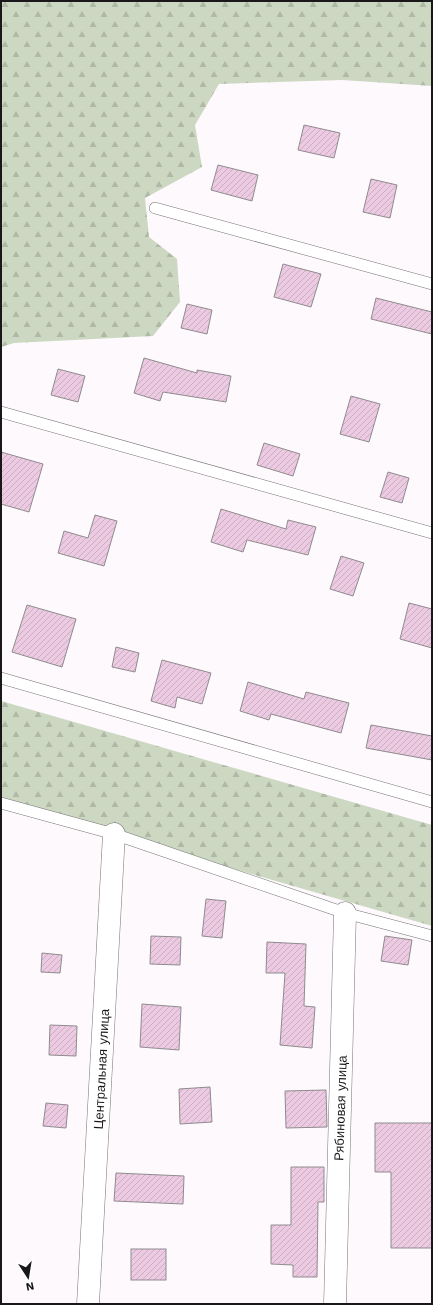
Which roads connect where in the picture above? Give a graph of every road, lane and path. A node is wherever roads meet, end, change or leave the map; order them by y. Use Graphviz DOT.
graph roads {
  1 [pos="155,208"];
  2 [pos="432,284"];
  3 [pos="1,412"];
  4 [pos="432,533"];
  5 [pos="1,678"];
  6 [pos="432,802"];
  7 [pos="1,803"];
  8 [pos="114,834"];
  9 [pos="345,912"];
  10 [pos="432,936"];
  11 [pos="88,1304"];
  12 [pos="335,1304"];
  1 -- 2 [label="lane"];
  3 -- 4 [label="lane"];
  5 -- 6 [label="lane"];
  7 -- 8 [label="lane"];
  8 -- 9 [label="lane"];
  8 -- 11 [label="street, Центральная улица"];
  9 -- 10 [label="lane"];
  9 -- 12 [label="street, Рябиновая улица"];
}
